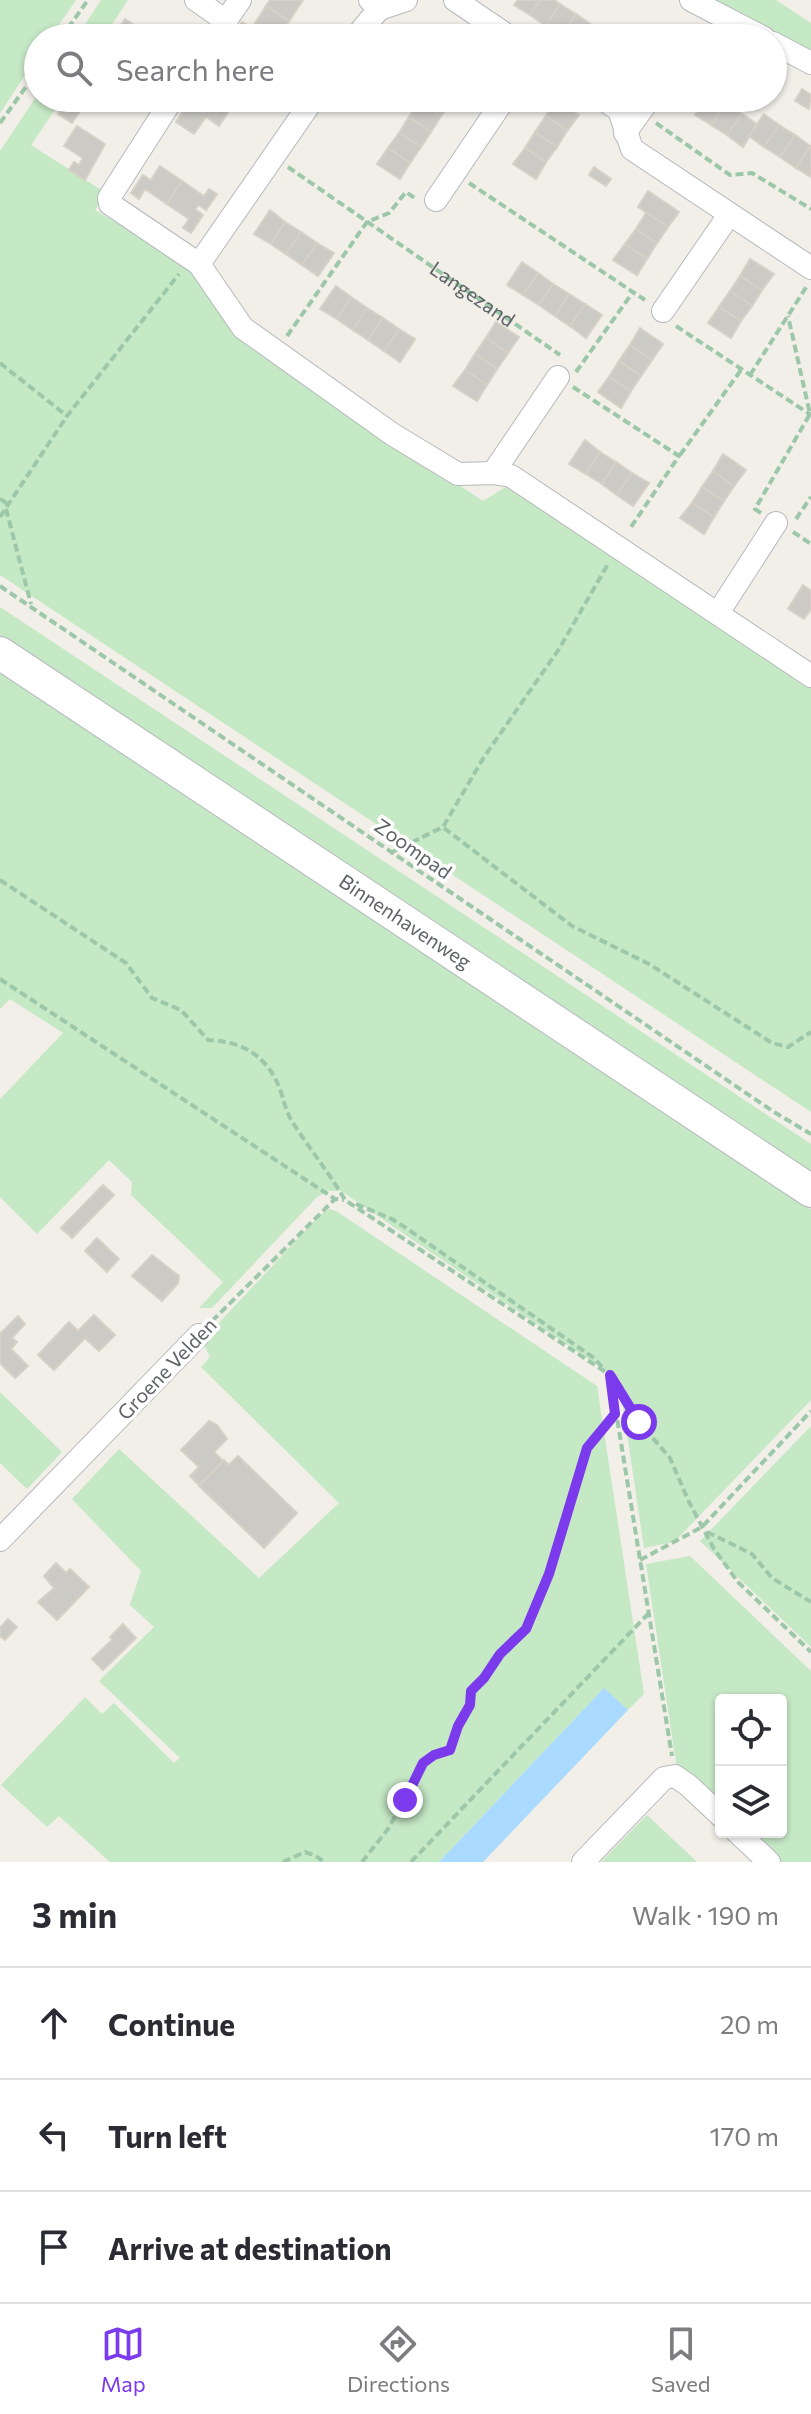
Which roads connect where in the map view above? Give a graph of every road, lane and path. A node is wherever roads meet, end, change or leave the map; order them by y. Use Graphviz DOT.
graph roads {
  1 [pos="88,0"];
  2 [pos="196,0"];
  3 [pos="240,0"];
  4 [pos="406,0"];
  5 [pos="455,0"];
  6 [pos="691,0"];
  7 [pos="374,4"];
  8 [pos="71,24"];
  9 [pos="216,24"];
  10 [pos="223,24"];
  11 [pos="363,24"];
  12 [pos="490,24"];
  13 [pos="737,24"];
  14 [pos="787,50"];
  15 [pos="811,63"];
  16 [pos="24,90"];
  17 [pos="158,112"];
  18 [pos="305,112"];
  19 [pos="495,112"];
  20 [pos="620,112"];
  21 [pos="640,112"];
  22 [pos="654,112"];
  23 [pos="0,123"];
  24 [pos="625,133"];
  25 [pos="274,157"];
  26 [pos="454,173"];
  27 [pos="436,200"];
  28 [pos="811,209"];
  29 [pos="729,215"];
  30 [pos="367,222"];
  31 [pos="195,261"];
  32 [pos="810,276"];
  33 [pos="633,292"];
  34 [pos="663,311"];
  35 [pos="788,316"];
  36 [pos="276,351"];
  37 [pos="0,363"];
  38 [pos="562,368"];
  39 [pos="741,370"];
  40 [pos="750,375"];
  41 [pos="811,414"];
  42 [pos="67,416"];
  43 [pos="679,456"];
  44 [pos="493,473"];
  45 [pos="811,497"];
  46 [pos="0,499"];
  47 [pos="7,506"];
  48 [pos="0,517"];
  49 [pos="776,523"];
  50 [pos="811,544"];
  51 [pos="617,547"];
  52 [pos="0,586"];
  53 [pos="31,607"];
  54 [pos="718,613"];
  55 [pos="0,653"];
  56 [pos="811,676"];
  57 [pos="443,827"];
  58 [pos="390,853"];
  59 [pos="0,880"];
  60 [pos="0,979"];
  61 [pos="811,1032"];
  62 [pos="811,1134"];
  63 [pos="811,1191"];
  64 [pos="335,1199"];
  65 [pos="345,1200"];
  66 [pos="199,1335"];
  67 [pos="610,1375"];
  68 [pos="811,1411"];
  69 [pos="615,1414"];
  70 [pos="704,1529"];
  71 [pos="0,1540"];
  72 [pos="640,1560"];
  73 [pos="811,1602"];
  74 [pos="648,1614"];
  75 [pos="811,1652"];
  76 [pos="675,1776"];
  77 [pos="715,1810"];
  78 [pos="743,1838"];
  79 [pos="283,1862"];
  80 [pos="324,1862"];
  81 [pos="362,1862"];
  82 [pos="411,1862"];
  83 [pos="583,1862"];
  84 [pos="769,1862"];
  1 -- 8 [label="path"];
  2 -- 9 [label="street"];
  3 -- 10 [label="street"];
  4 -- 7 [label="street"];
  5 -- 12 [label="street"];
  6 -- 13 [label="street"];
  7 -- 11 [label="street"];
  14 -- 15 [label="street"];
  16 -- 23 [label="path"];
  17 -- 31 [label="street"];
  18 -- 25 [label="street"];
  19 -- 26 [label="street"];
  20 -- 24 [label="street"];
  21 -- 24 [label="street"];
  22 -- 28 [label="path"];
  24 -- 29 [label="street"];
  25 -- 30 [label="path, Langezand"];
  25 -- 31 [label="street"];
  26 -- 27 [label="street"];
  26 -- 33 [label="path"];
  27 -- 30 [label="path"];
  29 -- 32 [label="street"];
  29 -- 34 [label="street"];
  30 -- 36 [label="path"];
  30 -- 38 [label="path, Langezand"];
  31 -- 36 [label="street"];
  31 -- 42 [label="path"];
  32 -- 35 [label="path"];
  33 -- 34 [label="path"];
  33 -- 38 [label="path"];
  34 -- 39 [label="path"];
  35 -- 40 [label="path"];
  35 -- 41 [label="path"];
  36 -- 44 [label="street"];
  37 -- 42 [label="path"];
  38 -- 43 [label="path, Langezand"];
  38 -- 44 [label="street"];
  39 -- 40 [label="path"];
  39 -- 43 [label="path"];
  40 -- 41 [label="path"];
  41 -- 49 [label="path"];
  42 -- 47 [label="path"];
  43 -- 51 [label="path"];
  44 -- 51 [label="street"];
  45 -- 50 [label="path"];
  46 -- 47 [label="path"];
  47 -- 48 [label="path"];
  47 -- 53 [label="path"];
  49 -- 54 [label="street"];
  51 -- 54 [label="street"];
  51 -- 57 [label="path"];
  52 -- 53 [label="path, Zoompad"];
  53 -- 58 [label="path, Zoompad"];
  54 -- 56 [label="street"];
  55 -- 63 [label="street, Binnenhavenweg"];
  57 -- 58 [label="path"];
  57 -- 61 [label="path"];
  58 -- 62 [label="path, Zoompad"];
  59 -- 65 [label="path"];
  60 -- 64 [label="path"];
  64 -- 65 [label="path"];
  64 -- 66 [label="path, Groene Velden"];
  65 -- 67 [label="path"];
  65 -- 67 [label="path"];
  66 -- 71 [label="street, Groene Velden"];
  67 -- 69 [label="path"];
  67 -- 70 [label="path"];
  68 -- 70 [label="path"];
  69 -- 72 [label="path"];
  69 -- 81 [label="path"];
  70 -- 72 [label="path"];
  70 -- 73 [label="path"];
  70 -- 75 [label="path"];
  72 -- 74 [label="path"];
  74 -- 76 [label="path"];
  74 -- 82 [label="path"];
  76 -- 77 [label="street"];
  76 -- 83 [label="street"];
  78 -- 84 [label="street"];
  79 -- 80 [label="path"];
}
